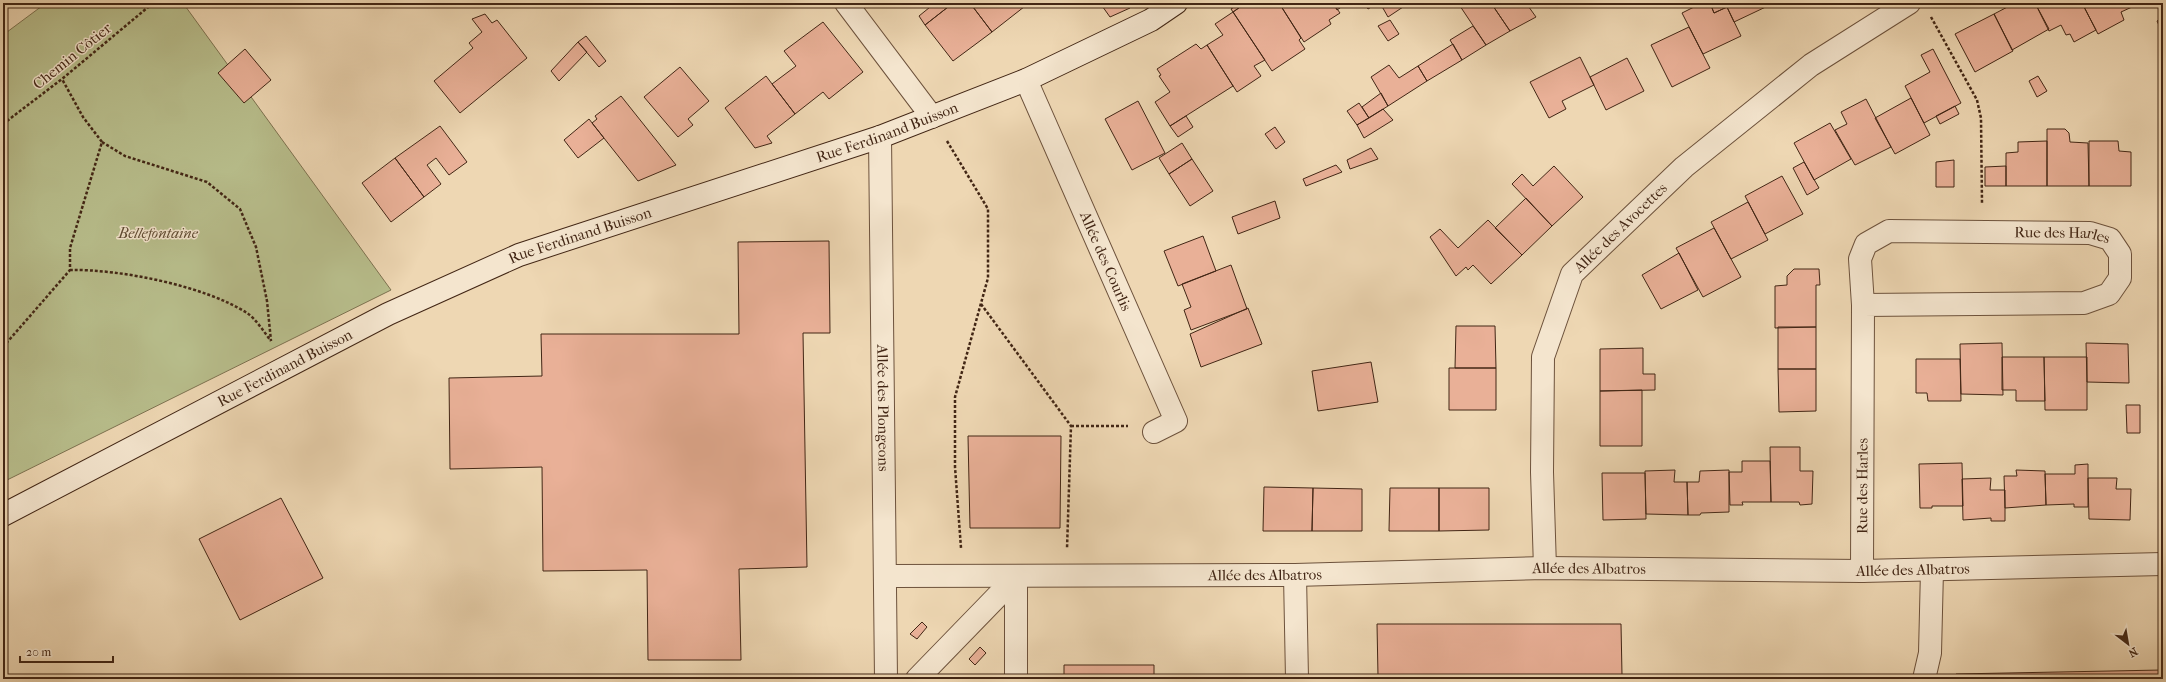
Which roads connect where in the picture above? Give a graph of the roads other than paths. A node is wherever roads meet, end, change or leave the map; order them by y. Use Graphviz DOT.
graph roads {
  1 [pos="846,3"];
  2 [pos="1176,3"];
  3 [pos="1918,6"];
  4 [pos="1026,80"];
  5 [pos="932,116"];
  6 [pos="880,137"];
  7 [pos="1863,305"];
  8 [pos="1154,432"];
  9 [pos="3,515"];
  10 [pos="2163,564"];
  11 [pos="1545,568"];
  12 [pos="1932,570"];
  13 [pos="1862,571"];
  14 [pos="1295,575"];
  15 [pos="886,576"];
  16 [pos="1016,577"];
  17 [pos="886,679"];
  18 [pos="917,679"];
  19 [pos="1016,679"];
  20 [pos="1297,679"];
  21 [pos="1924,679"];
  1 -- 5 [label="street"];
  2 -- 4 [label="street, Rue Ferdinand Buisson"];
  3 -- 11 [label="street, Allée des Avocettes"];
  4 -- 5 [label="street, Rue Ferdinand Buisson"];
  4 -- 8 [label="street, Allée des Courlis"];
  5 -- 6 [label="street, Rue Ferdinand Buisson"];
  6 -- 9 [label="street, Rue Ferdinand Buisson"];
  6 -- 15 [label="street, Allée des Plongeons"];
  7 -- 7 [label="street, Rue des Harles"];
  7 -- 13 [label="street, Rue des Harles"];
  10 -- 12 [label="street, Allée des Albatros"];
  11 -- 13 [label="street, Allée des Albatros"];
  11 -- 14 [label="street, Allée des Albatros"];
  12 -- 13 [label="street, Allée des Albatros"];
  12 -- 21 [label="street"];
  14 -- 16 [label="street, Allée des Albatros"];
  14 -- 20 [label="street"];
  15 -- 16 [label="street, Allée des Albatros"];
  15 -- 17 [label="street, Allée des Plongeons"];
  16 -- 18 [label="street"];
  16 -- 19 [label="street"];
}
